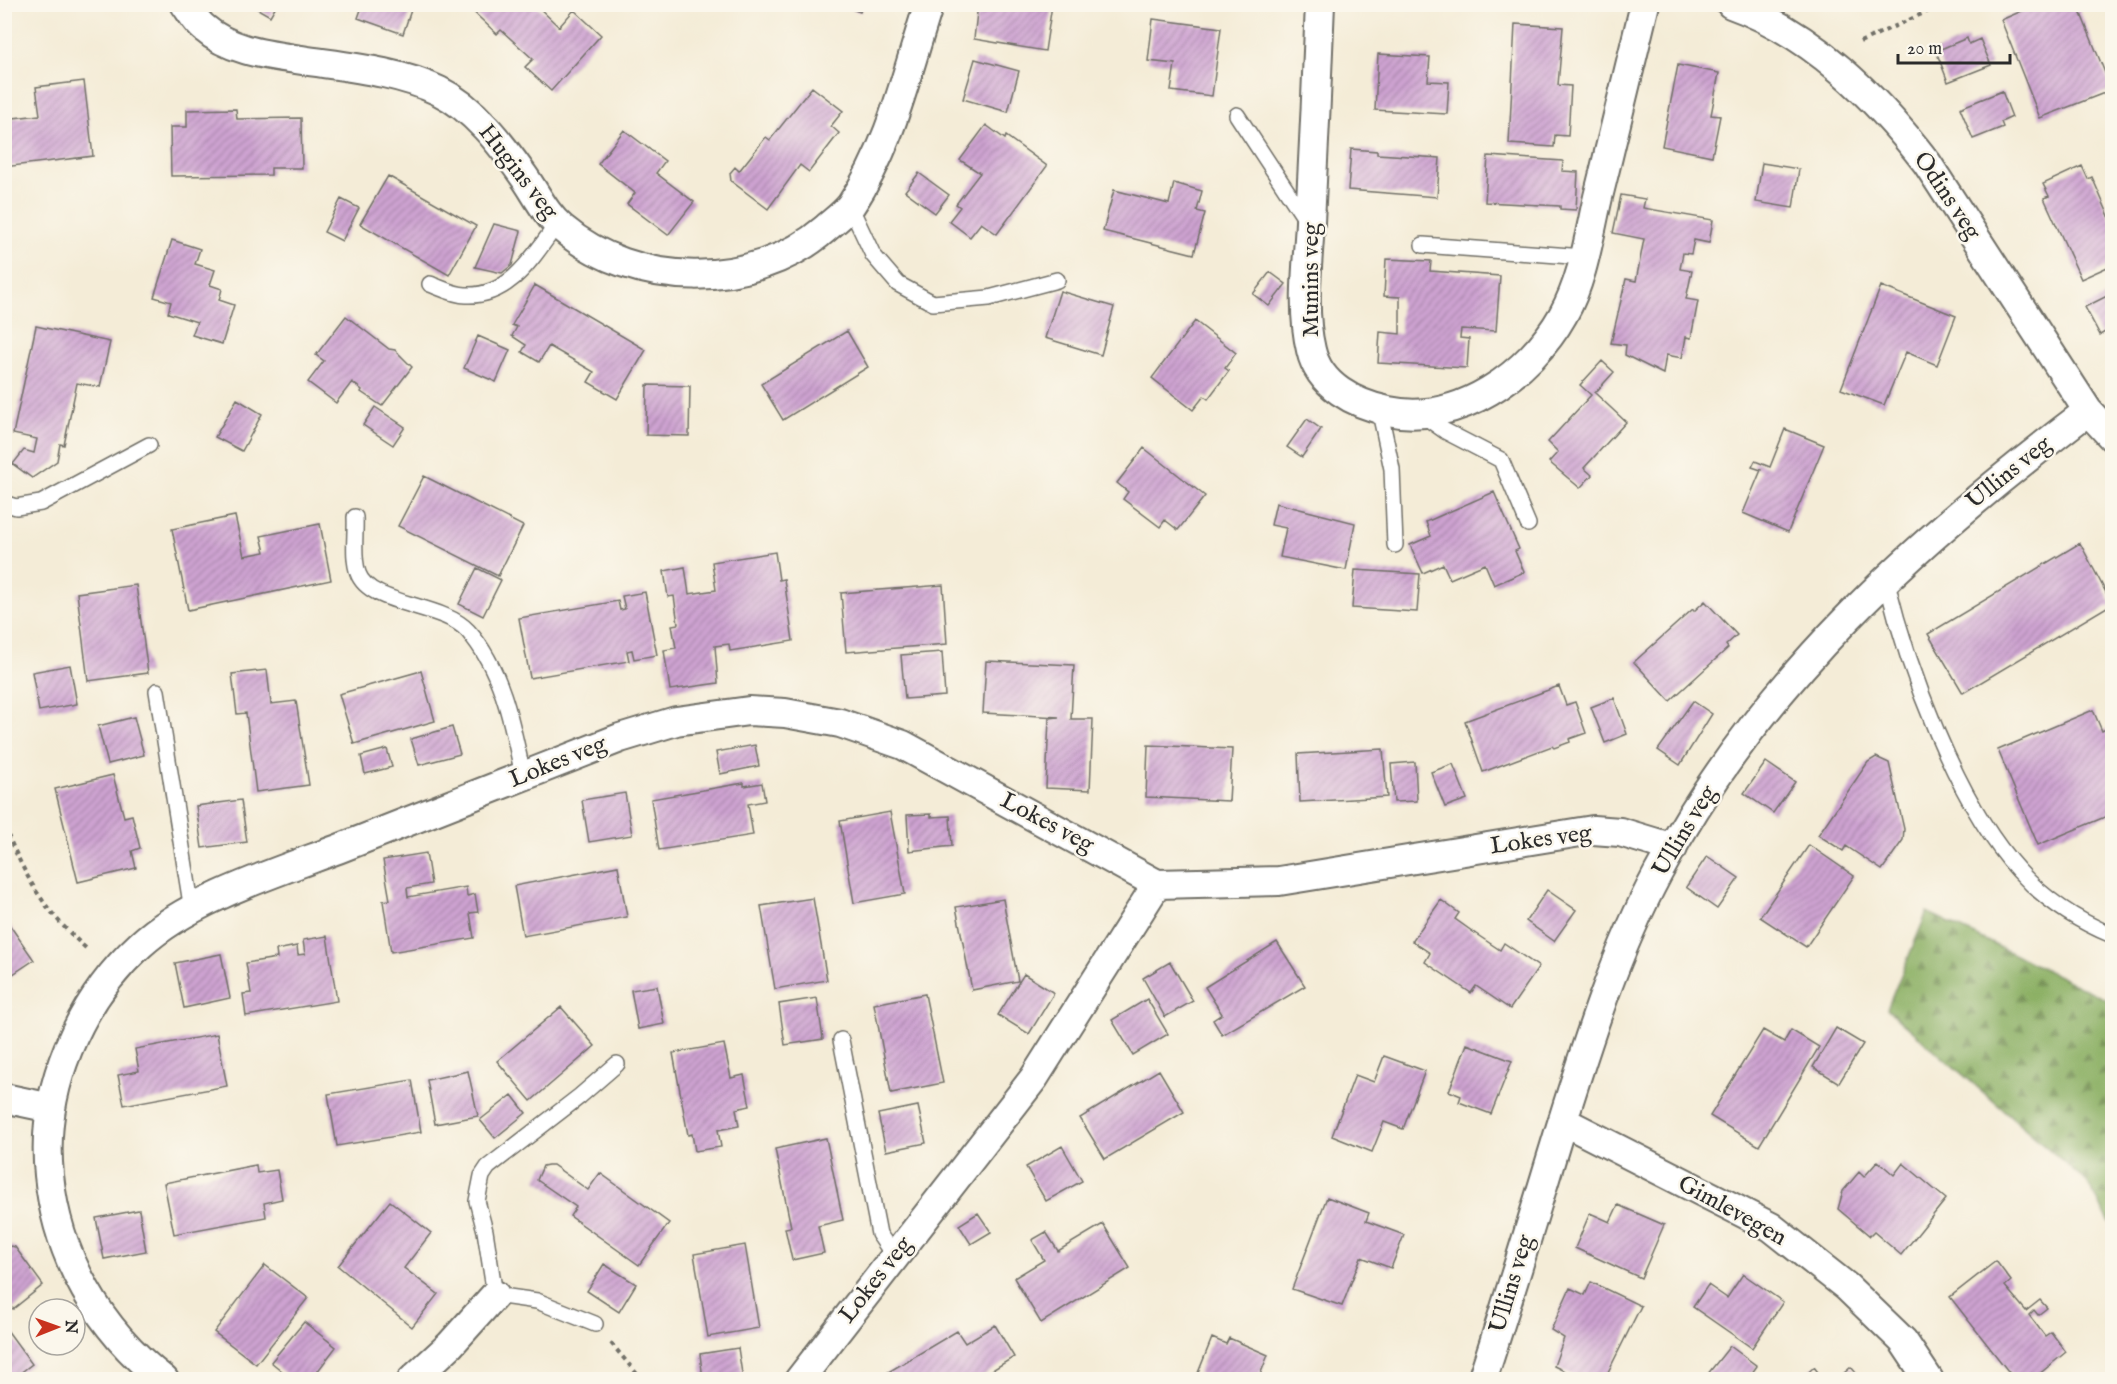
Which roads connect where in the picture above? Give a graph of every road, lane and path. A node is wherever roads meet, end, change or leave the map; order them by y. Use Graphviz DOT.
graph roads {
  1 [pos="185,4"];
  2 [pos="929,4"];
  3 [pos="1320,4"];
  4 [pos="1645,4"];
  5 [pos="1731,4"];
  6 [pos="1944,4"];
  7 [pos="1855,45"];
  8 [pos="1237,115"];
  9 [pos="850,206"];
  10 [pos="557,224"];
  11 [pos="1310,227"];
  12 [pos="1423,245"];
  13 [pos="1584,257"];
  14 [pos="1057,280"];
  15 [pos="430,284"];
  16 [pos="1379,408"];
  17 [pos="2088,411"];
  18 [pos="1419,413"];
  19 [pos="2112,437"];
  20 [pos="149,445"];
  21 [pos="4,503"];
  22 [pos="355,517"];
  23 [pos="1528,524"];
  24 [pos="1395,545"];
  25 [pos="1886,579"];
  26 [pos="158,691"];
  27 [pos="524,776"];
  28 [pos="4,826"];
  29 [pos="1673,848"];
  30 [pos="1156,884"];
  31 [pos="192,910"];
  32 [pos="2112,935"];
  33 [pos="113,973"];
  34 [pos="841,1040"];
  35 [pos="617,1064"];
  36 [pos="4,1098"];
  37 [pos="51,1108"];
  38 [pos="1563,1121"];
  39 [pos="894,1256"];
  40 [pos="495,1295"];
  41 [pos="595,1324"];
  42 [pos="164,1380"];
  43 [pos="412,1380"];
  44 [pos="642,1380"];
  45 [pos="799,1380"];
  46 [pos="1482,1380"];
  47 [pos="1929,1380"];
  1 -- 10 [label="street, Hugins veg"];
  2 -- 9 [label="street, Hugins veg"];
  3 -- 11 [label="street, Munins veg"];
  4 -- 13 [label="street, Munins veg"];
  5 -- 17 [label="street, Odins veg"];
  6 -- 7 [label="path"];
  8 -- 11 [label="lane"];
  9 -- 10 [label="street, Hugins veg"];
  9 -- 14 [label="lane"];
  10 -- 15 [label="lane"];
  11 -- 16 [label="street, Munins veg"];
  12 -- 13 [label="lane"];
  13 -- 18 [label="street, Munins veg"];
  16 -- 18 [label="street, Munins veg"];
  16 -- 24 [label="lane"];
  17 -- 19 [label="street, Odins veg"];
  17 -- 25 [label="street, Ullins veg"];
  18 -- 23 [label="lane"];
  20 -- 21 [label="lane"];
  22 -- 27 [label="lane"];
  25 -- 29 [label="street, Ullins veg"];
  25 -- 32 [label="lane"];
  26 -- 31 [label="lane"];
  27 -- 30 [label="street, Lokes veg"];
  27 -- 31 [label="street, Lokes veg"];
  28 -- 33 [label="path"];
  29 -- 30 [label="street, Lokes veg"];
  29 -- 38 [label="street, Ullins veg"];
  30 -- 39 [label="street, Lokes veg"];
  31 -- 33 [label="street, Lokes veg"];
  33 -- 37 [label="street, Lokes veg"];
  34 -- 39 [label="lane"];
  35 -- 40 [label="lane"];
  36 -- 37 [label="street"];
  37 -- 42 [label="street, Lokes veg"];
  38 -- 46 [label="street, Ullins veg"];
  38 -- 47 [label="street, Gimlevegen"];
  39 -- 45 [label="street, Lokes veg"];
  40 -- 41 [label="lane"];
  40 -- 43 [label="street"];
  41 -- 44 [label="path"];
}
